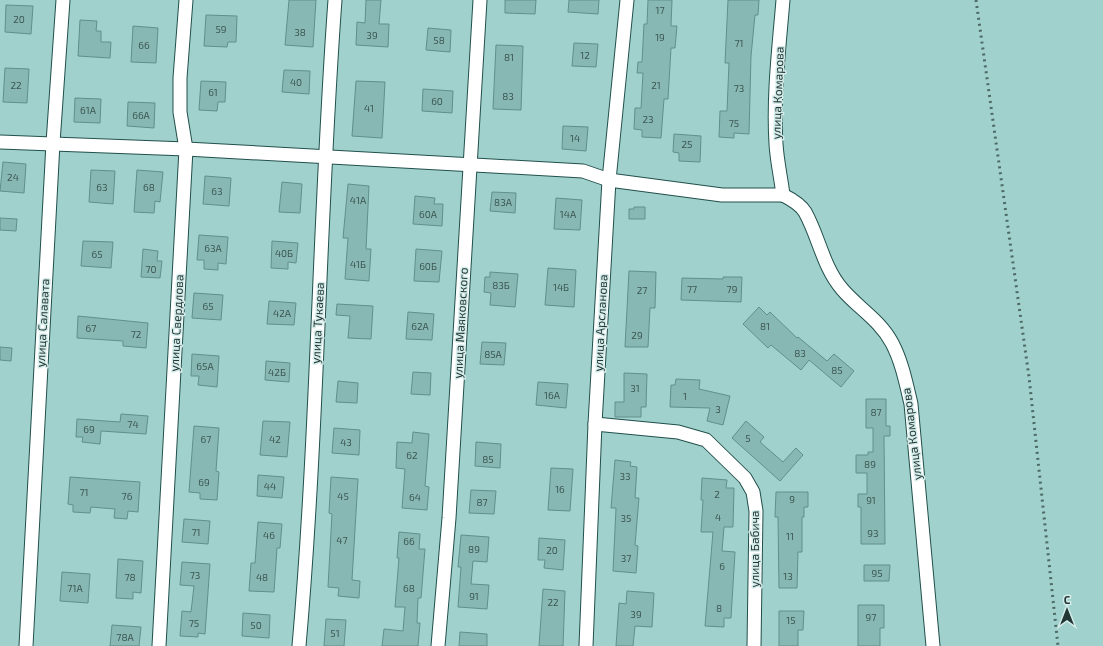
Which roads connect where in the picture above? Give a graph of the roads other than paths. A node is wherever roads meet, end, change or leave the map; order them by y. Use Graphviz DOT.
graph roads {
  1 [pos="63,0"];
  2 [pos="186,0"];
  3 [pos="335,0"];
  4 [pos="480,0"];
  5 [pos="627,0"];
  6 [pos="783,0"];
  7 [pos="0,142"];
  8 [pos="53,143"];
  9 [pos="186,149"];
  10 [pos="325,158"];
  11 [pos="470,164"];
  12 [pos="609,180"];
  13 [pos="784,195"];
  14 [pos="595,424"];
  15 [pos="26,646"];
  16 [pos="159,646"];
  17 [pos="299,646"];
  18 [pos="438,646"];
  19 [pos="586,646"];
  20 [pos="754,646"];
  21 [pos="933,646"];
  1 -- 8 [label="street, улица Салавата"];
  2 -- 9 [label="street, улица Свердлова"];
  3 -- 10 [label="street, улица Тукаева"];
  4 -- 11 [label="street, улица Маяковского"];
  5 -- 12 [label="street, улица Арсланова"];
  6 -- 13 [label="street, улица Комарова"];
  7 -- 8 [label="street"];
  8 -- 9 [label="street"];
  8 -- 15 [label="street, улица Салавата"];
  9 -- 10 [label="street"];
  9 -- 16 [label="street, улица Свердлова"];
  10 -- 11 [label="street"];
  10 -- 17 [label="street, улица Тукаева"];
  11 -- 12 [label="street"];
  11 -- 18 [label="street, улица Маяковского"];
  12 -- 13 [label="street"];
  12 -- 14 [label="street, улица Арсланова"];
  13 -- 21 [label="street, улица Комарова"];
  14 -- 19 [label="street, улица Арсланова"];
  14 -- 20 [label="street, улица Бабича"];
}
